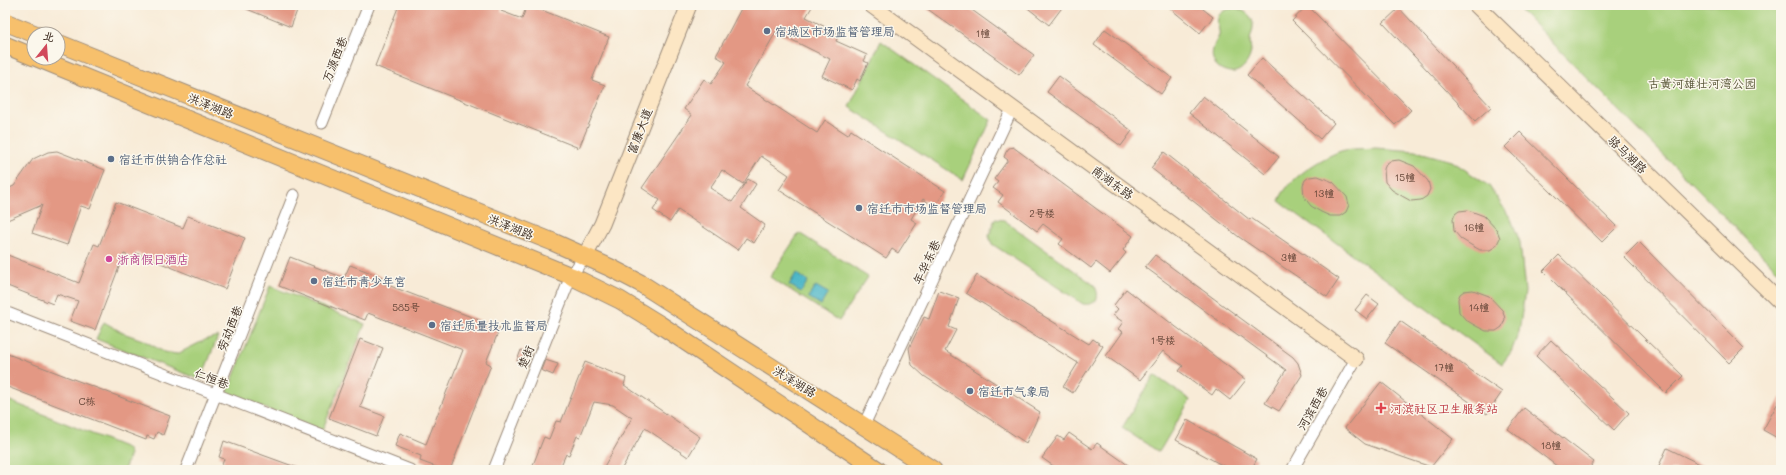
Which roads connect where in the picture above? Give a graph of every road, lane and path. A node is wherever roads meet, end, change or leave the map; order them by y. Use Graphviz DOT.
graph roads {
  1 [pos="369,5"];
  2 [pos="689,5"];
  3 [pos="872,5"];
  4 [pos="1476,5"];
  5 [pos="5,22"];
  6 [pos="26,30"];
  7 [pos="5,45"];
  8 [pos="66,46"];
  9 [pos="26,54"];
  10 [pos="57,66"];
  11 [pos="1012,109"];
  12 [pos="322,123"];
  13 [pos="294,195"];
  14 [pos="585,256"];
  15 [pos="571,276"];
  16 [pos="1781,303"];
  17 [pos="5,312"];
  18 [pos="1356,359"];
  19 [pos="216,394"];
  20 [pos="864,425"];
  21 [pos="186,470"];
  22 [pos="410,470"];
  23 [pos="494,470"];
  24 [pos="878,470"];
  25 [pos="933,470"];
  26 [pos="1292,470"];
  1 -- 12 [label="street, 万源西巷"];
  2 -- 14 [label="street, 富康大道"];
  3 -- 11 [label="street, 南湖东路"];
  4 -- 16 [label="street, 骆马湖路"];
  5 -- 6 [label="main road"];
  7 -- 9 [label="main road"];
  8 -- 14 [label="main road, 洪泽湖路"];
  10 -- 15 [label="main road, 洪泽湖路"];
  11 -- 18 [label="street, 南湖东路"];
  11 -- 20 [label="street, 年华东巷"];
  13 -- 19 [label="street, 劳动西巷"];
  14 -- 15 [label="street, 楚街"];
  14 -- 20 [label="main road, 洪泽湖路"];
  15 -- 23 [label="street, 楚街"];
  15 -- 24 [label="main road, 洪泽湖路"];
  17 -- 19 [label="street, 仁恒巷"];
  18 -- 26 [label="street, 河滨西巷"];
  19 -- 21 [label="street, 劳动西巷"];
  19 -- 22 [label="street, 仁恒巷"];
  20 -- 25 [label="main road, 洪泽湖路"];
}
